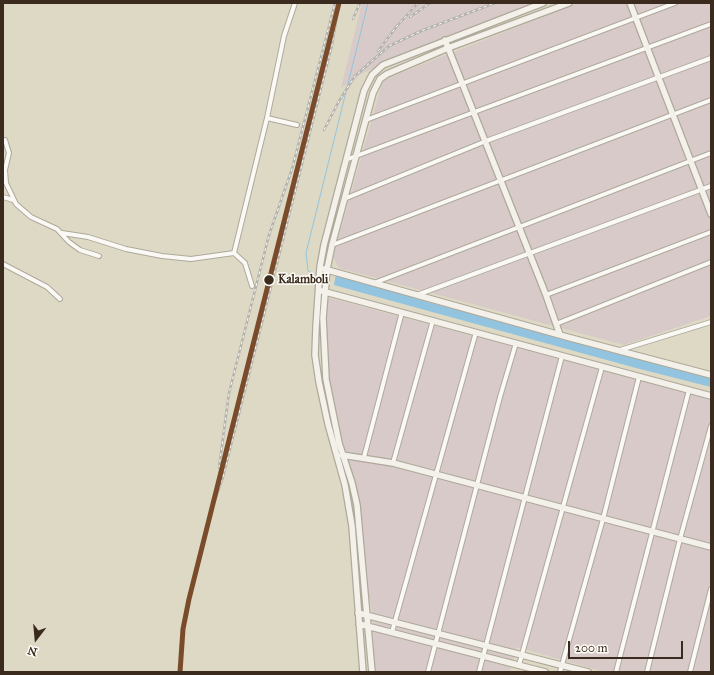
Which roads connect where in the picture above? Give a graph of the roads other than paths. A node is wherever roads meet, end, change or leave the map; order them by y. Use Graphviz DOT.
graph roads {
  1 [pos="295,3"];
  2 [pos="543,3"];
  3 [pos="569,3"];
  4 [pos="630,3"];
  5 [pos="675,3"];
  6 [pos="636,19"];
  7 [pos="711,24"];
  8 [pos="445,40"];
  9 [pos="647,47"];
  10 [pos="448,48"];
  11 [pos="711,58"];
  12 [pos="659,78"];
  13 [pos="462,84"];
  14 [pos="711,100"];
  15 [pos="474,113"];
  16 [pos="673,115"];
  17 [pos="267,118"];
  18 [pos="366,120"];
  19 [pos="297,125"];
  20 [pos="5,140"];
  21 [pos="486,141"];
  22 [pos="711,153"];
  23 [pos="356,157"];
  24 [pos="348,159"];
  25 [pos="691,161"];
  26 [pos="501,182"];
  27 [pos="711,186"];
  28 [pos="702,190"];
  29 [pos="3,197"];
  30 [pos="344,199"];
  31 [pos="12,200"];
  32 [pos="711,214"];
  33 [pos="519,226"];
  34 [pos="711,232"];
  35 [pos="62,233"];
  36 [pos="332,245"];
  37 [pos="234,252"];
  38 [pos="530,254"];
  39 [pos="99,256"];
  40 [pos="711,262"];
  41 [pos="3,264"];
  42 [pos="320,270"];
  43 [pos="326,272"];
  44 [pos="374,283"];
  45 [pos="252,286"];
  46 [pos="321,289"];
  47 [pos="417,295"];
  48 [pos="546,295"];
  49 [pos="60,298"];
  50 [pos="402,312"];
  51 [pos="433,320"];
  52 [pos="711,322"];
  53 [pos="556,324"];
  54 [pos="476,332"];
  55 [pos="560,335"];
  56 [pos="516,344"];
  57 [pos="619,350"];
  58 [pos="562,356"];
  59 [pos="602,367"];
  60 [pos="711,375"];
  61 [pos="639,377"];
  62 [pos="689,390"];
  63 [pos="711,396"];
  64 [pos="711,426"];
  65 [pos="336,454"];
  66 [pos="344,455"];
  67 [pos="364,457"];
  68 [pos="393,463"];
  69 [pos="435,474"];
  70 [pos="477,485"];
  71 [pos="525,498"];
  72 [pos="564,508"];
  73 [pos="603,519"];
  74 [pos="653,532"];
  75 [pos="680,539"];
  76 [pos="711,547"];
  77 [pos="711,589"];
  78 [pos="358,613"];
  79 [pos="368,615"];
  80 [pos="395,622"];
  81 [pos="359,624"];
  82 [pos="369,626"];
  83 [pos="392,632"];
  84 [pos="439,634"];
  85 [pos="436,644"];
  86 [pos="486,646"];
  87 [pos="521,655"];
  88 [pos="484,656"];
  89 [pos="519,665"];
  90 [pos="562,665"];
  91 [pos="363,672"];
  92 [pos="372,672"];
  93 [pos="428,672"];
  94 [pos="479,672"];
  95 [pos="545,672"];
  96 [pos="560,672"];
  97 [pos="588,672"];
  98 [pos="616,672"];
  99 [pos="647,672"];
  100 [pos="690,672"];
  1 -- 17 [label="street"];
  2 -- 8 [label="street"];
  3 -- 10 [label="street"];
  4 -- 6 [label="street"];
  5 -- 6 [label="street"];
  6 -- 9 [label="street"];
  6 -- 13 [label="street"];
  7 -- 9 [label="street"];
  8 -- 10 [label="street"];
  8 -- 24 [label="street"];
  9 -- 12 [label="street"];
  9 -- 15 [label="street"];
  10 -- 13 [label="street"];
  10 -- 18 [label="street"];
  11 -- 12 [label="street"];
  12 -- 16 [label="street"];
  12 -- 21 [label="street"];
  13 -- 15 [label="street"];
  13 -- 18 [label="street"];
  14 -- 16 [label="street"];
  15 -- 21 [label="street"];
  15 -- 23 [label="street"];
  16 -- 25 [label="street"];
  16 -- 26 [label="street"];
  17 -- 19 [label="street"];
  17 -- 37 [label="street"];
  18 -- 23 [label="street"];
  20 -- 31 [label="street"];
  21 -- 26 [label="street"];
  21 -- 30 [label="street"];
  22 -- 25 [label="street"];
  23 -- 24 [label="street"];
  23 -- 30 [label="street"];
  24 -- 42 [label="street"];
  25 -- 28 [label="street"];
  25 -- 33 [label="street"];
  26 -- 33 [label="street"];
  26 -- 36 [label="street"];
  27 -- 28 [label="street"];
  28 -- 32 [label="street"];
  28 -- 38 [label="street"];
  29 -- 31 [label="street"];
  30 -- 36 [label="street"];
  31 -- 35 [label="street"];
  33 -- 38 [label="street"];
  33 -- 44 [label="street"];
  34 -- 48 [label="street"];
  35 -- 37 [label="street"];
  35 -- 39 [label="street"];
  36 -- 43 [label="street"];
  37 -- 45 [label="street"];
  38 -- 47 [label="street"];
  38 -- 48 [label="street"];
  40 -- 53 [label="street"];
  41 -- 49 [label="street"];
  42 -- 43 [label="street"];
  42 -- 46 [label="street"];
  43 -- 44 [label="street"];
  43 -- 46 [label="street"];
  44 -- 47 [label="street"];
  46 -- 50 [label="street"];
  46 -- 65 [label="street"];
  46 -- 66 [label="street"];
  47 -- 55 [label="street"];
  48 -- 53 [label="street"];
  50 -- 51 [label="street"];
  50 -- 67 [label="street"];
  51 -- 54 [label="street"];
  51 -- 68 [label="street"];
  52 -- 57 [label="street"];
  53 -- 55 [label="street"];
  54 -- 56 [label="street"];
  54 -- 69 [label="street"];
  55 -- 57 [label="street"];
  56 -- 58 [label="street"];
  56 -- 70 [label="street"];
  57 -- 60 [label="street"];
  58 -- 59 [label="street"];
  58 -- 71 [label="street"];
  59 -- 61 [label="street"];
  59 -- 72 [label="street"];
  61 -- 62 [label="street"];
  61 -- 73 [label="street"];
  62 -- 63 [label="street"];
  62 -- 74 [label="street"];
  64 -- 75 [label="street"];
  65 -- 66 [label="street"];
  65 -- 78 [label="street"];
  66 -- 67 [label="street"];
  66 -- 79 [label="street"];
  67 -- 68 [label="street"];
  68 -- 69 [label="street"];
  69 -- 70 [label="street"];
  69 -- 80 [label="street"];
  70 -- 71 [label="street"];
  70 -- 84 [label="street"];
  71 -- 72 [label="street"];
  71 -- 86 [label="street"];
  72 -- 73 [label="street"];
  72 -- 87 [label="street"];
  73 -- 74 [label="street"];
  73 -- 90 [label="street"];
  74 -- 75 [label="street"];
  74 -- 98 [label="street"];
  75 -- 76 [label="street"];
  75 -- 99 [label="street"];
  77 -- 100 [label="street"];
  78 -- 79 [label="street"];
  78 -- 81 [label="street"];
  79 -- 80 [label="street"];
  79 -- 82 [label="street"];
  80 -- 83 [label="street"];
  80 -- 84 [label="street"];
  81 -- 82 [label="street"];
  81 -- 91 [label="street"];
  82 -- 83 [label="street"];
  82 -- 92 [label="street"];
  83 -- 85 [label="street"];
  84 -- 85 [label="street"];
  84 -- 86 [label="street"];
  85 -- 88 [label="street"];
  85 -- 93 [label="street"];
  86 -- 87 [label="street"];
  86 -- 88 [label="street"];
  87 -- 89 [label="street"];
  87 -- 90 [label="street"];
  88 -- 89 [label="street"];
  88 -- 94 [label="street"];
  89 -- 95 [label="street"];
  90 -- 96 [label="street"];
  90 -- 97 [label="street"];
}
